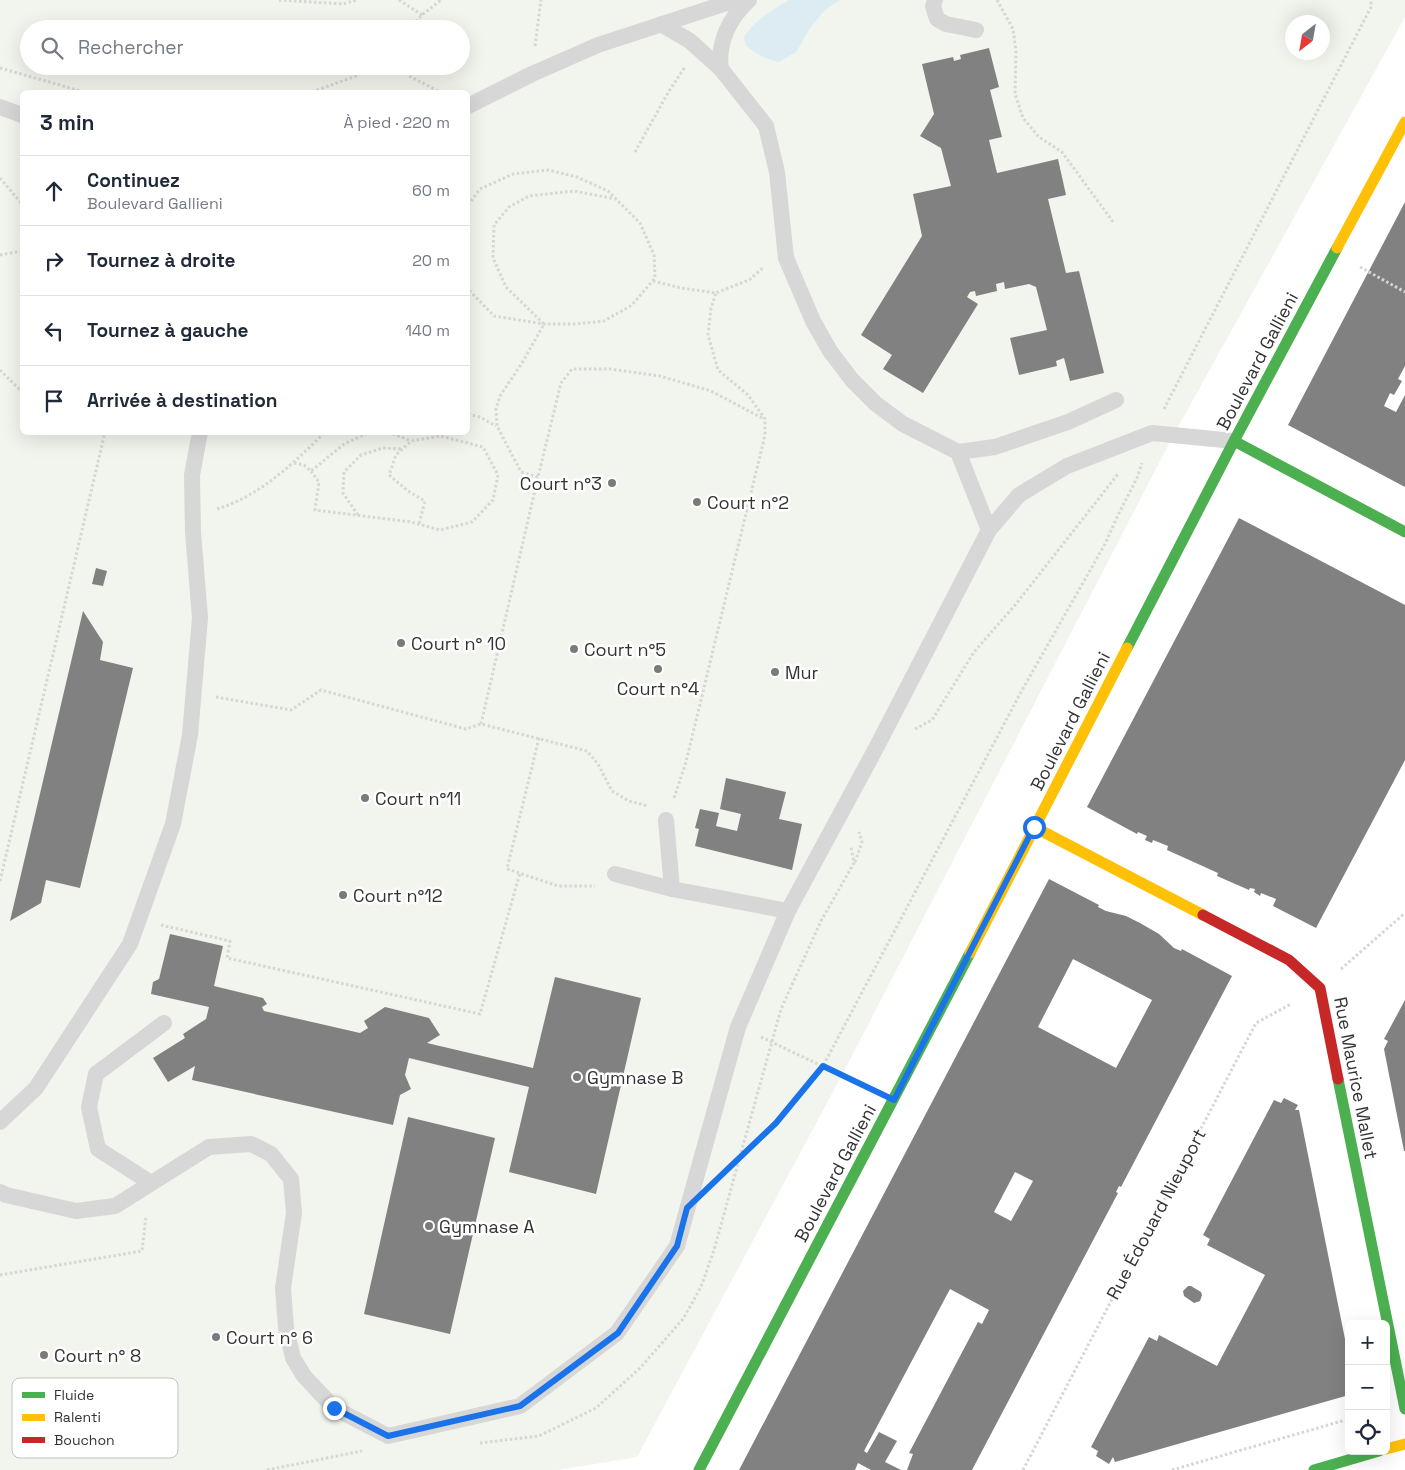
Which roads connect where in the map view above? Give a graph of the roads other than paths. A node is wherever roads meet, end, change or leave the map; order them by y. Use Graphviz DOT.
graph roads {
  1 [pos="736,0"];
  2 [pos="749,0"];
  3 [pos="935,0"];
  4 [pos="662,24"];
  5 [pos="976,30"];
  6 [pos="721,69"];
  7 [pos="470,105"];
  8 [pos="0,108"];
  9 [pos="20,114"];
  10 [pos="1405,122"];
  11 [pos="1116,400"];
  12 [pos="199,435"];
  13 [pos="1234,442"];
  14 [pos="958,452"];
  15 [pos="989,530"];
  16 [pos="1405,532"];
  17 [pos="666,820"];
  18 [pos="1034,827"];
  19 [pos="615,874"];
  20 [pos="672,889"];
  21 [pos="788,911"];
  22 [pos="164,1023"];
  23 [pos="0,1122"];
  24 [pos="151,1184"];
  25 [pos="0,1192"];
  26 [pos="1405,1409"];
  27 [pos="1405,1444"];
  28 [pos="1390,1448"];
  29 [pos="1365,1455"];
  30 [pos="699,1470"];
  31 [pos="1314,1470"];
  1 -- 4 [label="lane"];
  2 -- 6 [label="lane"];
  3 -- 5 [label="lane"];
  4 -- 6 [label="lane"];
  4 -- 7 [label="lane"];
  6 -- 14 [label="lane"];
  8 -- 9 [label="lane"];
  10 -- 13 [label="main road, Boulevard Gallieni"];
  11 -- 14 [label="lane"];
  12 -- 23 [label="lane"];
  13 -- 15 [label="lane"];
  13 -- 16 [label="main road"];
  13 -- 18 [label="main road, Boulevard Gallieni"];
  14 -- 15 [label="lane"];
  15 -- 21 [label="lane"];
  17 -- 20 [label="lane"];
  18 -- 26 [label="main road, Rue Maurice Mallet"];
  18 -- 30 [label="main road, Boulevard Gallieni"];
  19 -- 20 [label="lane"];
  20 -- 21 [label="lane"];
  21 -- 24 [label="lane"];
  22 -- 24 [label="lane"];
  24 -- 25 [label="lane"];
  27 -- 28 [label="main road"];
  29 -- 31 [label="main road"];
}
